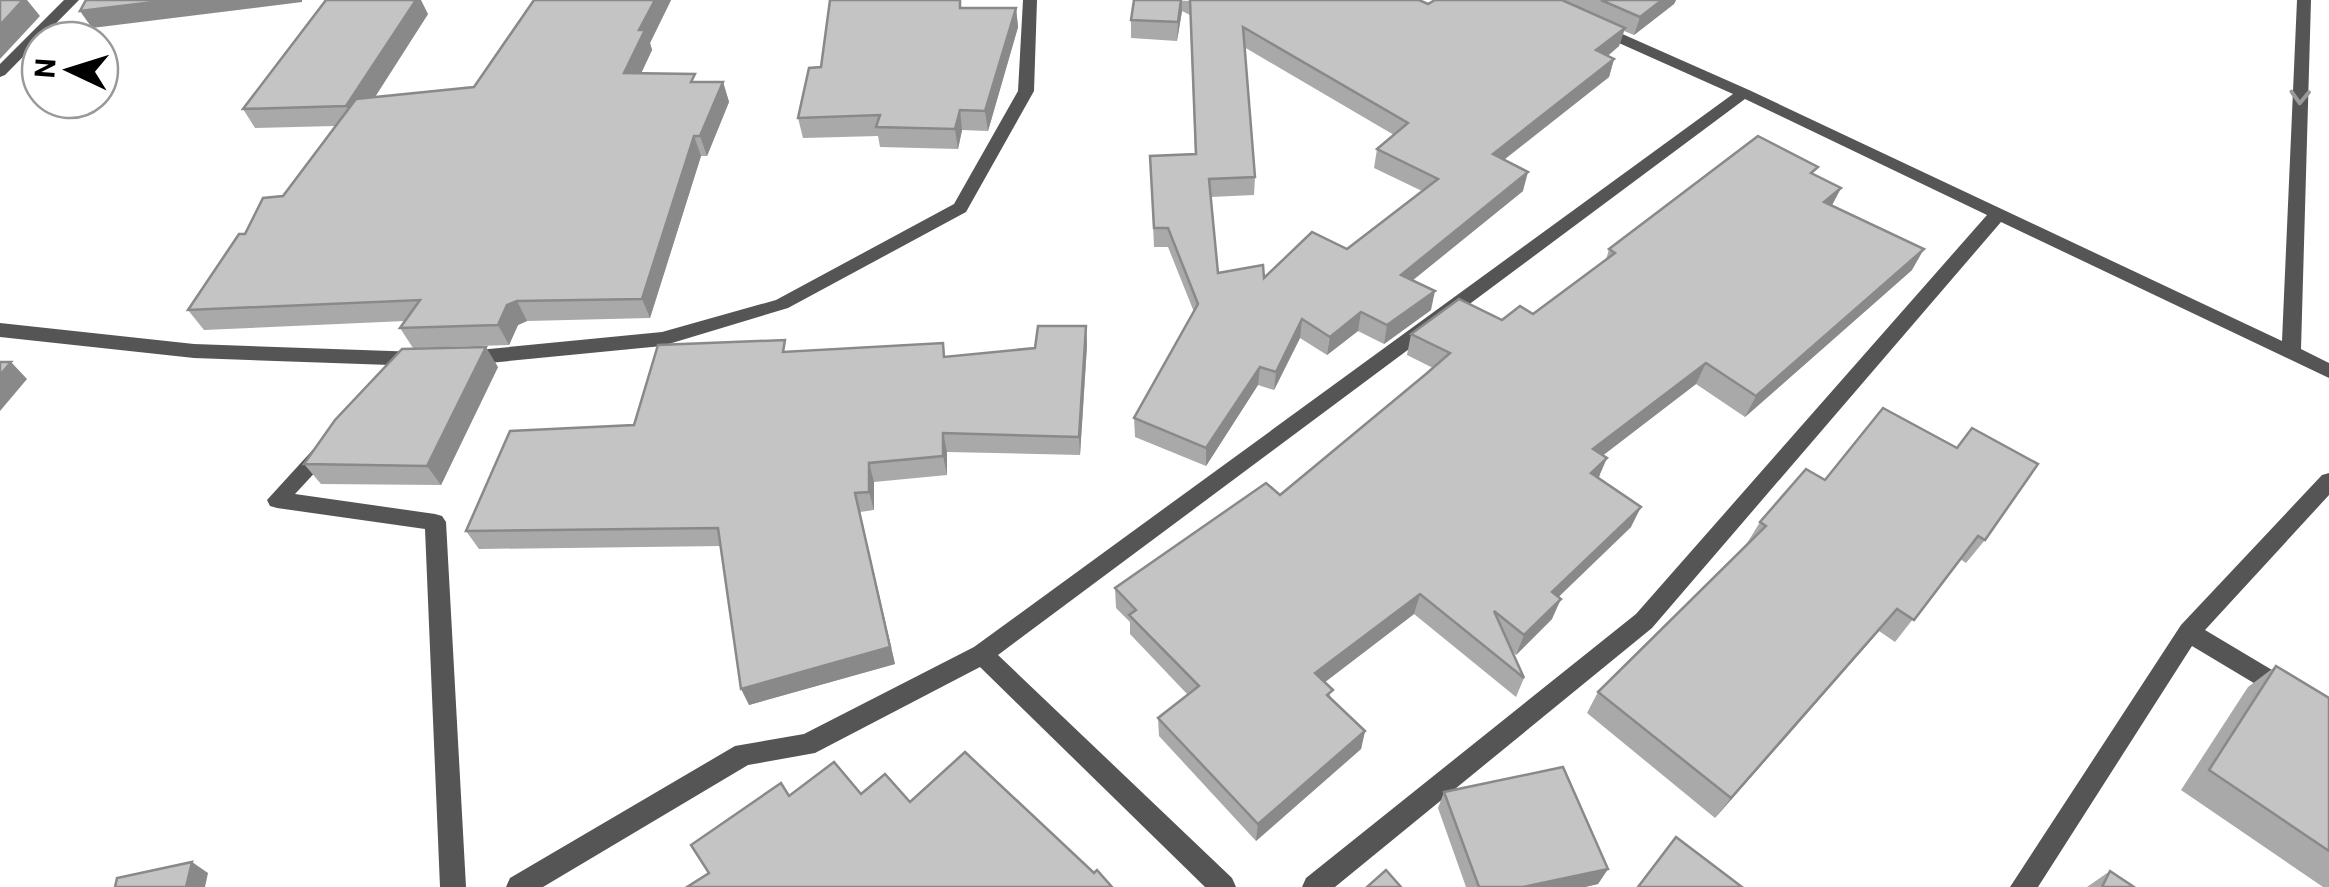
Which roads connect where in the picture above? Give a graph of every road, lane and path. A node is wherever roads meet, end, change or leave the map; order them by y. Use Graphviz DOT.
graph roads {
  1 [pos="72,0"];
  2 [pos="1030,0"];
  3 [pos="2304,0"];
  4 [pos="1586,23"];
  5 [pos="0,72"];
  6 [pos="1744,93"];
  7 [pos="1998,214"];
  8 [pos="0,330"];
  9 [pos="2291,353"];
  10 [pos="409,359"];
  11 [pos="2329,371"];
  12 [pos="383,387"];
  13 [pos="343,430"];
  14 [pos="2329,481"];
  15 [pos="2190,632"];
  16 [pos="982,654"];
  17 [pos="2329,717"];
  18 [pos="453,887"];
  19 [pos="519,887"];
  20 [pos="1223,887"];
  21 [pos="1315,887"];
  22 [pos="2023,887"];
  1 -- 5 [label="street"];
  2 -- 10 [label="street"];
  3 -- 9 [label="street, one-way"];
  4 -- 6 [label="street"];
  6 -- 7 [label="street"];
  6 -- 16 [label="street"];
  7 -- 9 [label="street"];
  7 -- 21 [label="street"];
  8 -- 10 [label="street"];
  9 -- 11 [label="street"];
  10 -- 12 [label="street"];
  13 -- 18 [label="street"];
  14 -- 15 [label="street"];
  15 -- 17 [label="street"];
  15 -- 22 [label="street"];
  16 -- 19 [label="street"];
  16 -- 20 [label="street"];
}
